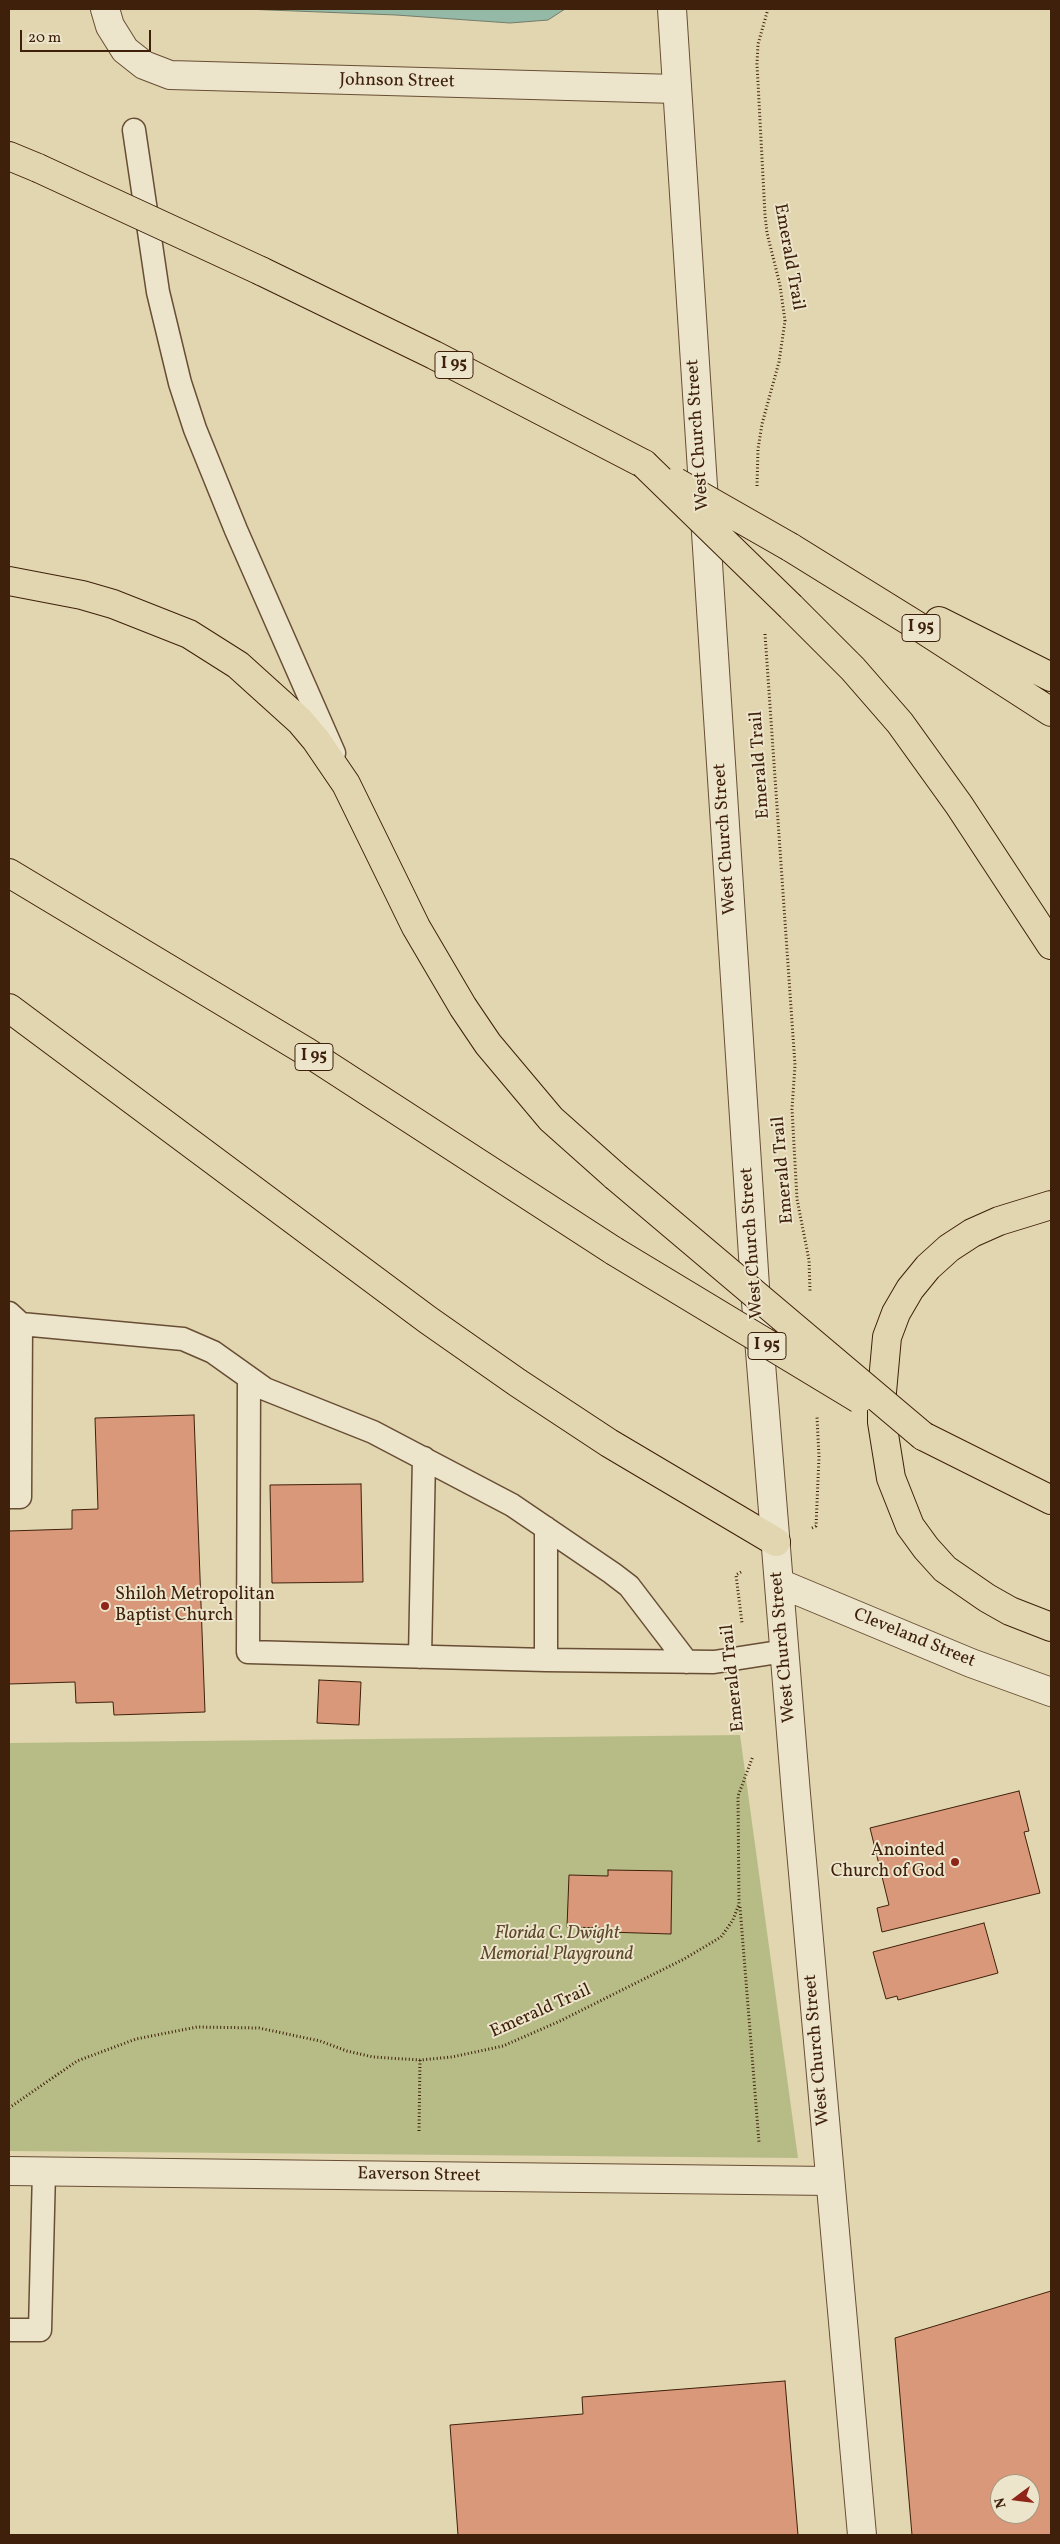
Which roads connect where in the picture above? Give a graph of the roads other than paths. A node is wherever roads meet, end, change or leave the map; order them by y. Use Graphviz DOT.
graph roads {
  1 [pos="105,9"];
  2 [pos="672,9"];
  3 [pos="676,89"];
  4 [pos="134,130"];
  5 [pos="9,156"];
  6 [pos="644,464"];
  7 [pos="790,547"];
  8 [pos="9,581"];
  9 [pos="1051,677"];
  10 [pos="1051,712"];
  11 [pos="360,810"];
  12 [pos="9,873"];
  13 [pos="1051,945"];
  14 [pos="9,1008"];
  15 [pos="1051,1205"];
  16 [pos="15,1319"];
  17 [pos="249,1380"];
  18 [pos="923,1436"];
  19 [pos="424,1458"];
  20 [pos="9,1497"];
  21 [pos="1051,1500"];
  22 [pos="546,1528"];
  23 [pos="776,1542"];
  24 [pos="779,1583"];
  25 [pos="1051,1627"];
  26 [pos="785,1651"];
  27 [pos="420,1657"];
  28 [pos="546,1660"];
  29 [pos="688,1662"];
  30 [pos="1051,1692"];
  31 [pos="9,2171"];
  32 [pos="44,2171"];
  33 [pos="830,2181"];
  34 [pos="9,2330"];
  35 [pos="862,2535"];
  1 -- 3 [label="street, Johnson Street"];
  2 -- 3 [label="street, West Church Street"];
  3 -- 23 [label="street, West Church Street"];
  4 -- 11 [label="lane"];
  5 -- 6 [label="highway, I 95, bridge"];
  6 -- 7 [label="highway, I 95, bridge"];
  6 -- 13 [label="highway, bridge"];
  7 -- 9 [label="highway"];
  7 -- 10 [label="highway, I 95"];
  8 -- 11 [label="highway"];
  11 -- 18 [label="highway, bridge"];
  12 -- 18 [label="highway, I 95, bridge"];
  14 -- 23 [label="highway"];
  15 -- 25 [label="highway"];
  16 -- 17 [label="lane"];
  16 -- 20 [label="lane"];
  17 -- 19 [label="lane"];
  17 -- 27 [label="lane"];
  18 -- 21 [label="highway, I 95"];
  19 -- 22 [label="lane"];
  19 -- 27 [label="lane"];
  22 -- 28 [label="lane"];
  22 -- 29 [label="lane"];
  23 -- 24 [label="street, West Church Street"];
  24 -- 26 [label="street, West Church Street"];
  24 -- 30 [label="street, Cleveland Street"];
  26 -- 29 [label="lane"];
  26 -- 33 [label="street, West Church Street"];
  27 -- 28 [label="lane"];
  28 -- 29 [label="lane"];
  31 -- 32 [label="street, Eaverson Street"];
  32 -- 33 [label="street, Eaverson Street"];
  32 -- 34 [label="lane"];
  33 -- 35 [label="street, West Church Street"];
}
